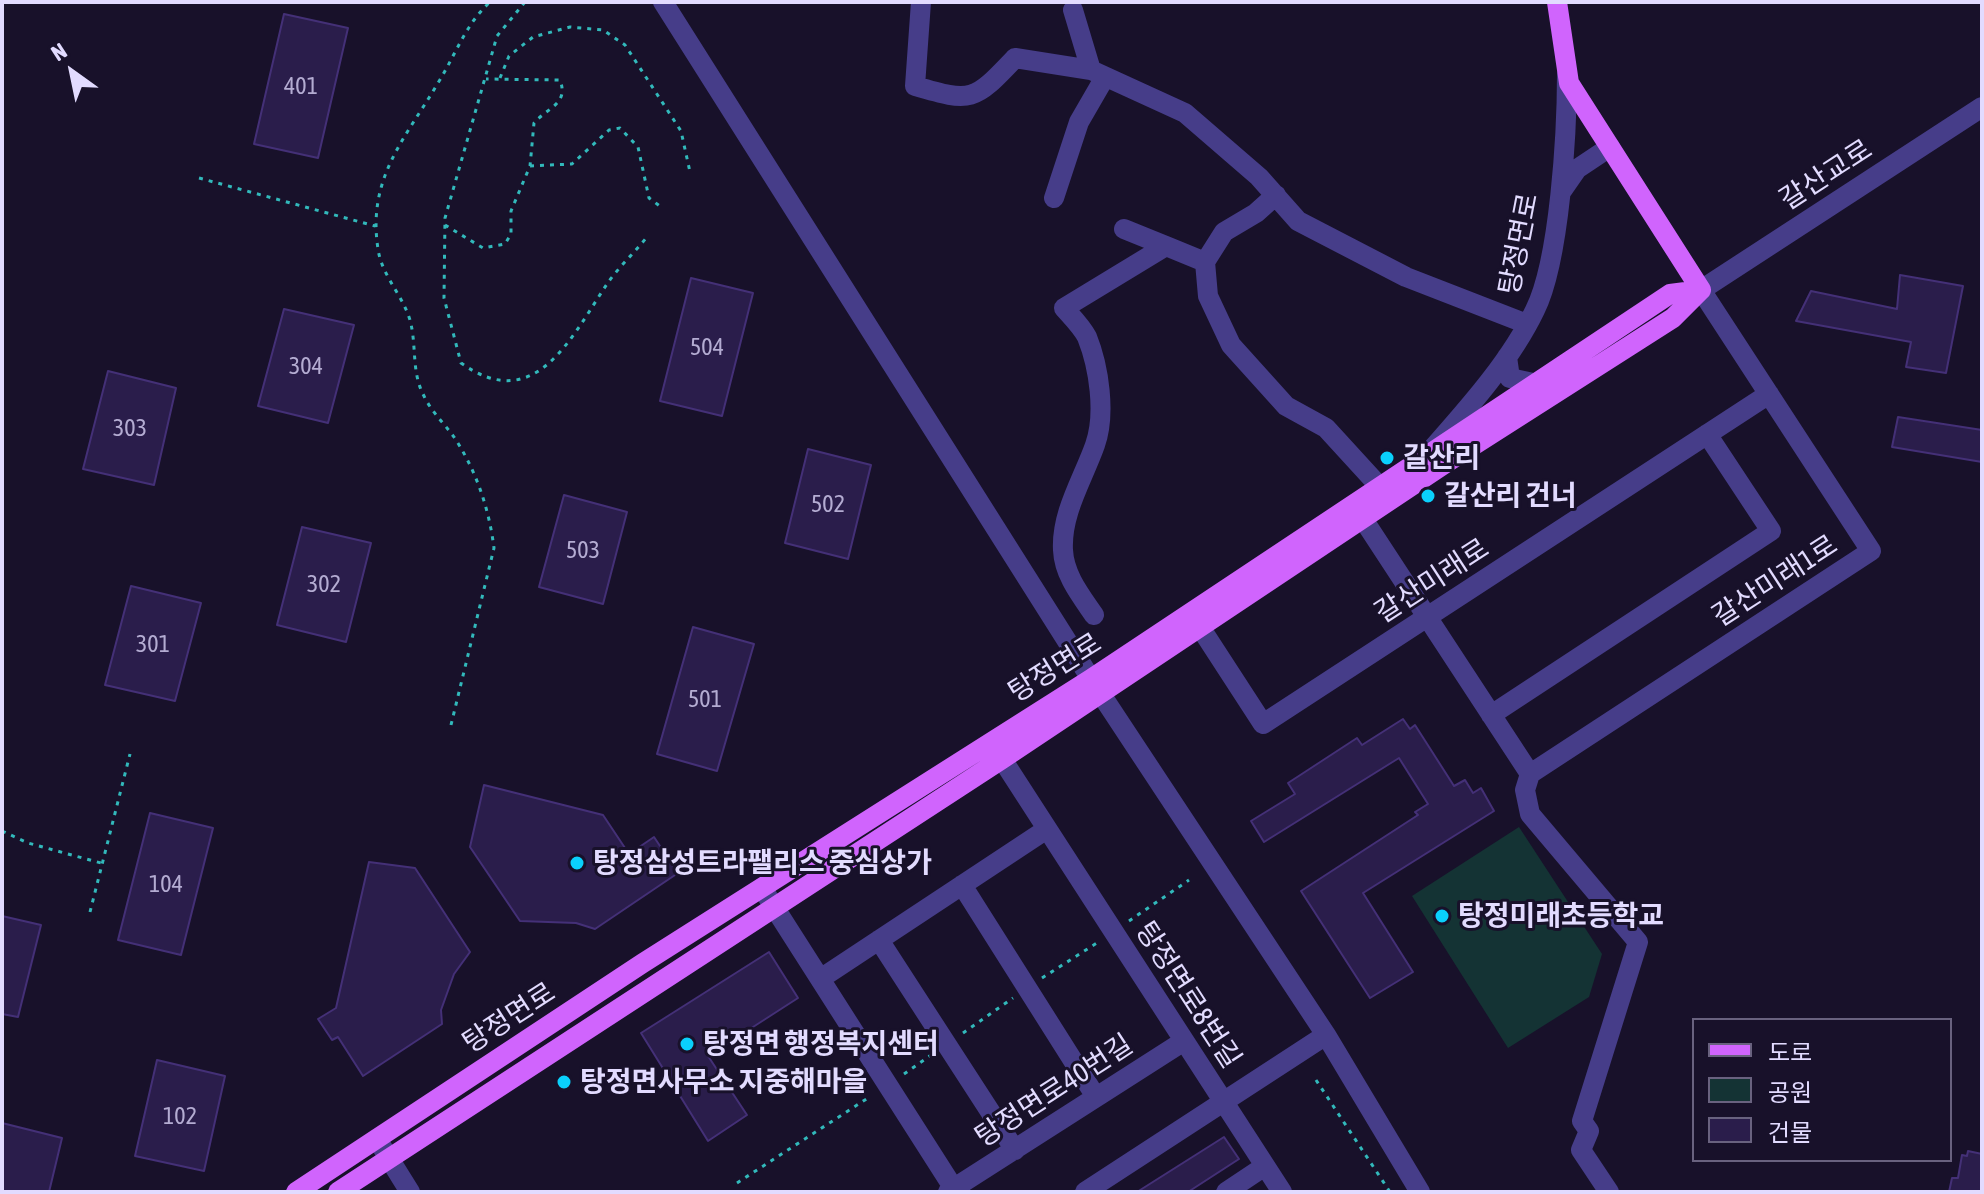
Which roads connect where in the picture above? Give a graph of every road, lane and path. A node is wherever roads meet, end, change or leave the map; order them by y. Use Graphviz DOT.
graph roads {
  1 [pos="490,2"];
  2 [pos="525,2"];
  3 [pos="663,2"];
  4 [pos="921,2"];
  5 [pos="1557,2"];
  6 [pos="1073,10"];
  7 [pos="1567,72"];
  8 [pos="1098,73"];
  9 [pos="500,78"];
  10 [pos="486,79"];
  11 [pos="1982,107"];
  12 [pos="1610,147"];
  13 [pos="530,166"];
  14 [pos="690,172"];
  15 [pos="199,178"];
  16 [pos="1276,195"];
  17 [pos="1054,198"];
  18 [pos="1559,199"];
  19 [pos="661,207"];
  20 [pos="445,225"];
  21 [pos="375,226"];
  22 [pos="1124,229"];
  23 [pos="647,237"];
  24 [pos="1166,246"];
  25 [pos="1205,262"];
  26 [pos="1701,290"];
  27 [pos="1527,324"];
  28 [pos="1507,357"];
  29 [pos="1533,383"];
  30 [pos="1769,394"];
  31 [pos="1707,434"];
  32 [pos="1434,461"];
  33 [pos="1380,487"];
  34 [pos="1363,519"];
  35 [pos="1094,615"];
  36 [pos="1427,617"];
  37 [pos="1200,627"];
  38 [pos="1096,686"];
  39 [pos="1491,715"];
  40 [pos="451,725"];
  41 [pos="130,754"];
  42 [pos="1002,759"];
  43 [pos="1530,774"];
  44 [pos="1047,829"];
  45 [pos="2,831"];
  46 [pos="102,863"];
  47 [pos="962,885"];
  48 [pos="762,888"];
  49 [pos="774,907"];
  50 [pos="90,912"];
  51 [pos="879,940"];
  52 [pos="820,979"];
  53 [pos="1326,1035"];
  54 [pos="1184,1041"];
  55 [pos="1316,1080"];
  56 [pos="1096,1097"];
  57 [pos="1223,1102"];
  58 [pos="377,1139"];
  59 [pos="1015,1150"];
  60 [pos="389,1159"];
  61 [pos="1265,1166"];
  62 [pos="953,1191"];
  63 [pos="296,1192"];
  64 [pos="338,1192"];
  65 [pos="410,1192"];
  66 [pos="1085,1192"];
  67 [pos="1226,1192"];
  68 [pos="1282,1192"];
  69 [pos="1390,1192"];
  70 [pos="1420,1192"];
  71 [pos="1609,1192"];
  1 -- 21 [label="path"];
  2 -- 10 [label="path"];
  3 -- 38 [label="street"];
  4 -- 8 [label="street"];
  5 -- 7 [label="main road, 탕정면로"];
  6 -- 8 [label="street"];
  7 -- 12 [label="main road, 갈산미래1로"];
  7 -- 18 [label="street, 탕정면로"];
  8 -- 16 [label="street"];
  8 -- 17 [label="street"];
  9 -- 10 [label="path"];
  9 -- 13 [label="path"];
  9 -- 14 [label="path"];
  10 -- 20 [label="path"];
  11 -- 26 [label="street, 갈산교로"];
  12 -- 18 [label="street"];
  12 -- 26 [label="main road, 갈산미래1로"];
  13 -- 19 [label="path"];
  13 -- 20 [label="path"];
  15 -- 21 [label="path"];
  16 -- 25 [label="street"];
  16 -- 27 [label="street"];
  18 -- 27 [label="street, 탕정면로"];
  20 -- 23 [label="path"];
  21 -- 40 [label="path"];
  22 -- 24 [label="street"];
  24 -- 25 [label="street"];
  24 -- 35 [label="street"];
  25 -- 33 [label="street"];
  26 -- 29 [label="main road"];
  26 -- 30 [label="street, 갈산미래1로"];
  26 -- 32 [label="main road"];
  27 -- 28 [label="street, 탕정면로"];
  28 -- 29 [label="street"];
  28 -- 32 [label="street, 탕정면로"];
  29 -- 32 [label="main road"];
  30 -- 31 [label="street, 갈산미래로"];
  30 -- 43 [label="street, 갈산미래1로"];
  31 -- 36 [label="street, 갈산미래로"];
  31 -- 39 [label="street"];
  32 -- 33 [label="main road, 탕정면로"];
  32 -- 34 [label="main road, 탕정면로"];
  33 -- 38 [label="main road, 탕정면로"];
  34 -- 36 [label="street"];
  34 -- 37 [label="main road, 탕정면로"];
  36 -- 37 [label="street, 갈산미래로"];
  36 -- 39 [label="street"];
  37 -- 38 [label="main road, 탕정면로"];
  38 -- 42 [label="main road, 탕정면로"];
  38 -- 48 [label="main road, 탕정면로"];
  38 -- 53 [label="street"];
  39 -- 43 [label="street"];
  41 -- 46 [label="path"];
  42 -- 44 [label="street, 탕정면로8번길"];
  42 -- 49 [label="main road, 탕정면로"];
  43 -- 71 [label="street"];
  44 -- 47 [label="street"];
  44 -- 54 [label="street, 탕정면로8번길"];
  45 -- 46 [label="path"];
  46 -- 50 [label="path"];
  47 -- 51 [label="street"];
  47 -- 56 [label="street"];
  48 -- 49 [label="street, 탕정면로40번길"];
  48 -- 58 [label="main road, 탕정면로"];
  49 -- 52 [label="street, 탕정면로40번길"];
  49 -- 60 [label="main road, 탕정면로"];
  51 -- 52 [label="street"];
  51 -- 59 [label="street"];
  52 -- 62 [label="street, 탕정면로40번길"];
  53 -- 57 [label="street"];
  53 -- 70 [label="street"];
  54 -- 56 [label="street, 탕정면로40번길"];
  54 -- 57 [label="street, 탕정면로8번길"];
  55 -- 69 [label="path"];
  56 -- 59 [label="street, 탕정면로40번길"];
  57 -- 61 [label="street, 탕정면로8번길"];
  57 -- 66 [label="street"];
  58 -- 60 [label="street"];
  58 -- 63 [label="main road, 탕정면로"];
  59 -- 62 [label="street, 탕정면로40번길"];
  60 -- 64 [label="main road, 탕정면로"];
  60 -- 65 [label="street"];
  61 -- 67 [label="street"];
  61 -- 68 [label="street, 탕정면로8번길"];
}
